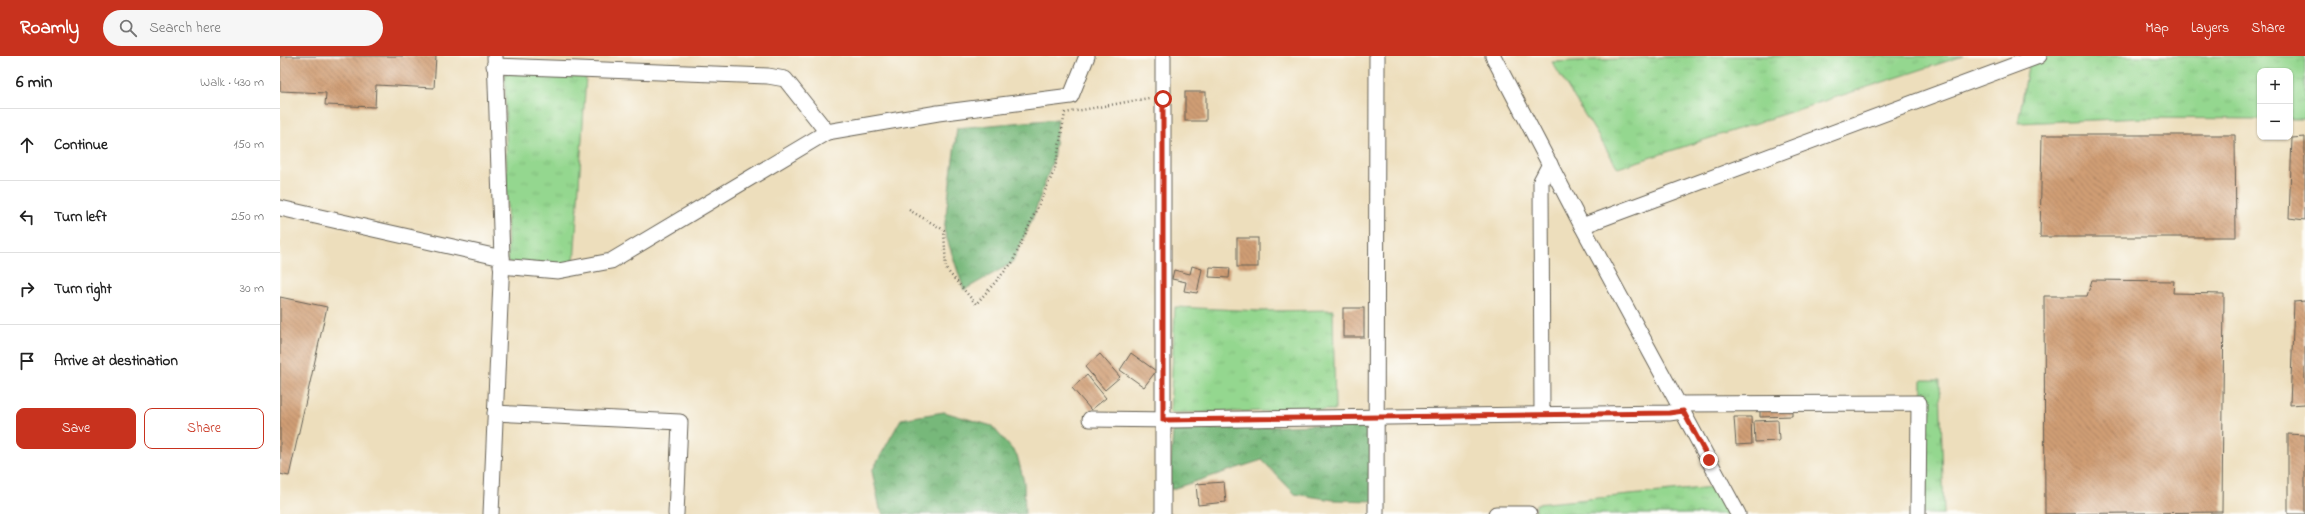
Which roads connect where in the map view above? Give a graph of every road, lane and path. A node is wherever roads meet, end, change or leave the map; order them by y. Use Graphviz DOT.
graph roads {
  1 [pos="1087,56"];
  2 [pos="1163,56"];
  3 [pos="1377,56"];
  4 [pos="1493,56"];
  5 [pos="2039,56"];
  6 [pos="495,61"];
  7 [pos="1163,95"];
  8 [pos="827,132"];
  9 [pos="1550,164"];
  10 [pos="280,208"];
  11 [pos="909,210"];
  12 [pos="1582,226"];
  13 [pos="502,262"];
  14 [pos="1681,408"];
  15 [pos="495,413"];
  16 [pos="1542,415"];
  17 [pos="1377,417"];
  18 [pos="1090,419"];
  19 [pos="1163,420"];
  20 [pos="491,514"];
  21 [pos="676,514"];
  22 [pos="1163,514"];
  23 [pos="1376,514"];
  24 [pos="1496,514"];
  25 [pos="1529,514"];
  26 [pos="1738,514"];
  27 [pos="1918,514"];
  1 -- 8 [label="street"];
  2 -- 7 [label="street"];
  3 -- 17 [label="street"];
  4 -- 9 [label="street"];
  5 -- 12 [label="street"];
  6 -- 8 [label="street"];
  6 -- 13 [label="street"];
  7 -- 11 [label="path"];
  7 -- 19 [label="street"];
  8 -- 13 [label="street"];
  9 -- 12 [label="street"];
  9 -- 16 [label="street"];
  10 -- 13 [label="street"];
  12 -- 14 [label="street"];
  13 -- 15 [label="street"];
  14 -- 16 [label="street"];
  14 -- 26 [label="street"];
  14 -- 27 [label="street"];
  15 -- 20 [label="street"];
  15 -- 21 [label="street"];
  16 -- 17 [label="street"];
  17 -- 19 [label="street"];
  17 -- 23 [label="street"];
  18 -- 19 [label="street"];
  19 -- 22 [label="street"];
  24 -- 25 [label="street"];
}
